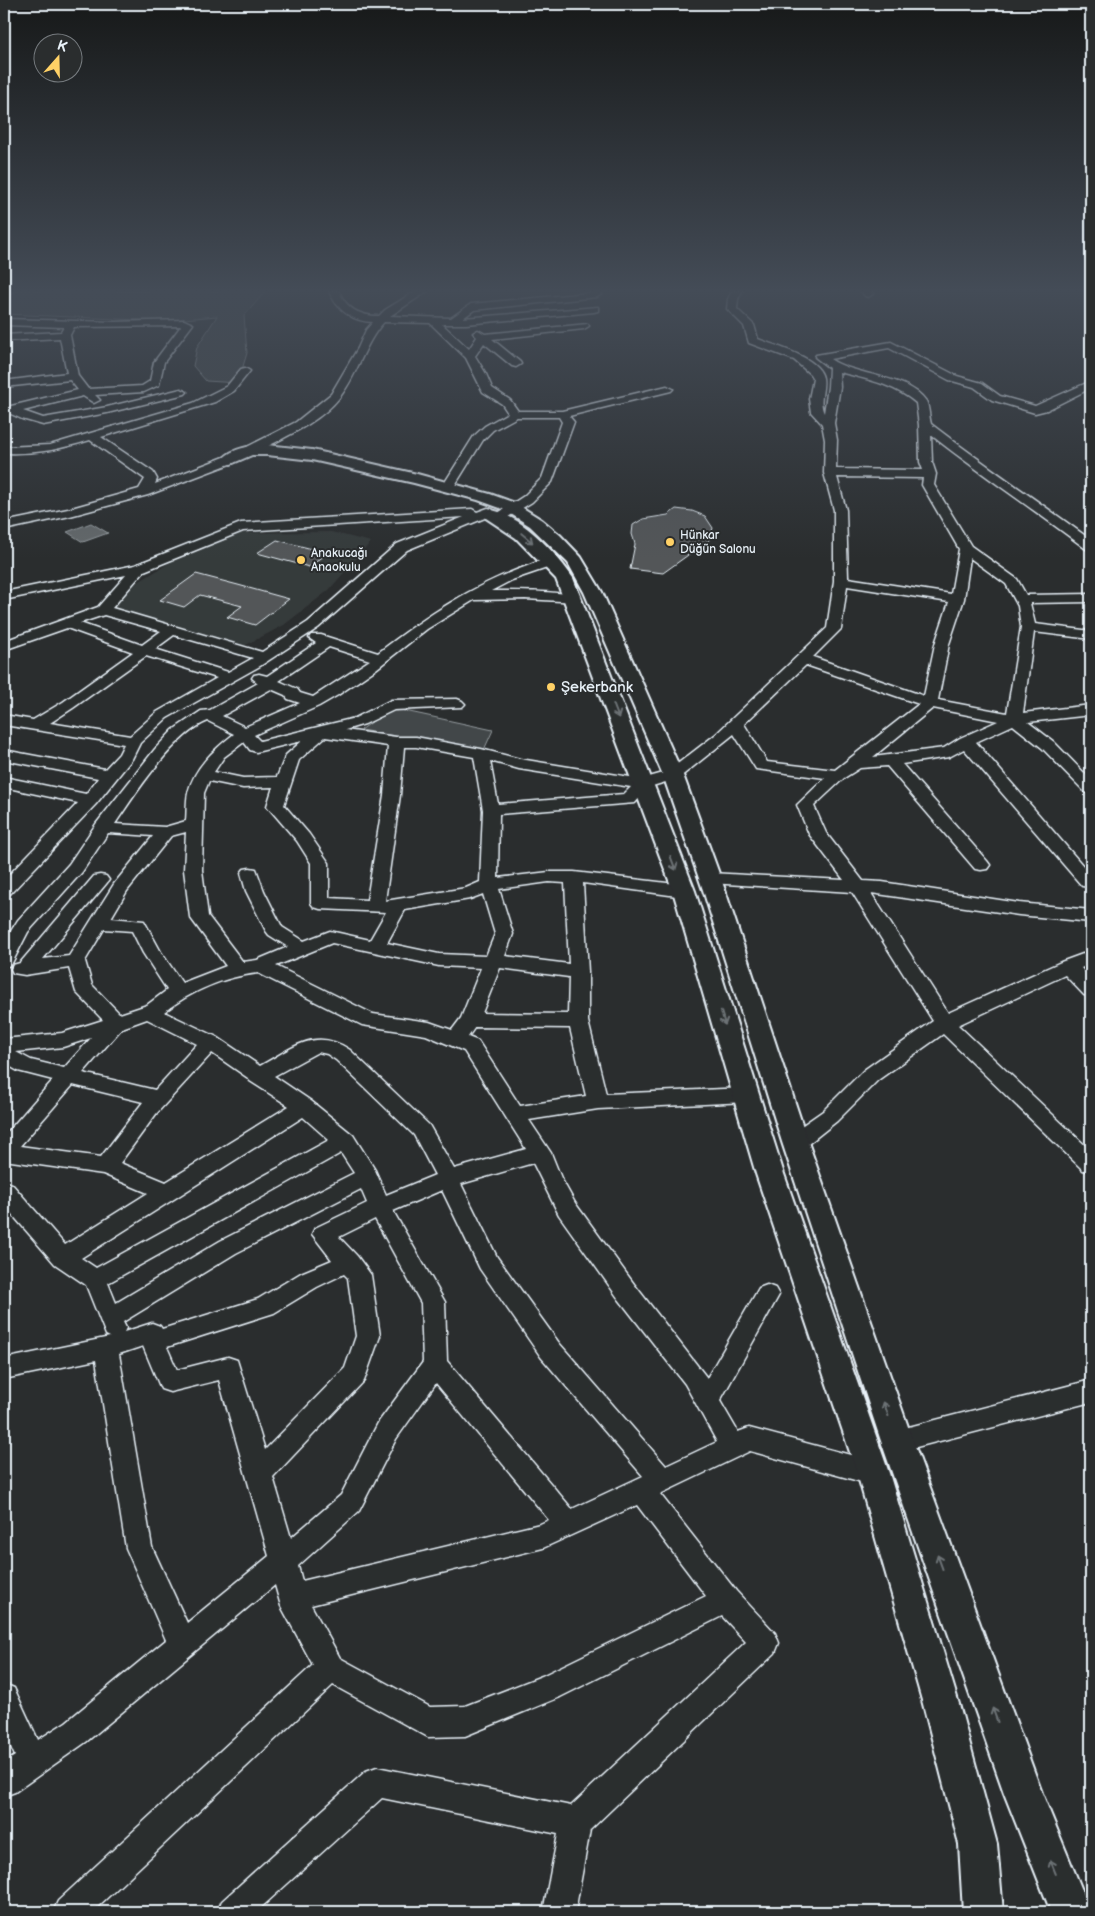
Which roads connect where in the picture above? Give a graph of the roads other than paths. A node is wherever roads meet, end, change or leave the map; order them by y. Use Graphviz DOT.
graph roads {
  1 [pos="35,380"];
  2 [pos="77,380"];
  3 [pos="156,380"];
  4 [pos="238,380"];
  5 [pos="344,380"];
  6 [pos="483,380"];
  7 [pos="818,380"];
  8 [pos="834,380"];
  9 [pos="881,380"];
  10 [pos="962,380"];
  11 [pos="4,384"];
  12 [pos="1091,384"];
  13 [pos="667,389"];
  14 [pos="86,392"];
  15 [pos="181,392"];
  16 [pos="7,409"];
  17 [pos="107,410"];
  18 [pos="515,414"];
  19 [pos="562,414"];
  20 [pos="828,423"];
  21 [pos="925,425"];
  22 [pos="90,435"];
  23 [pos="4,450"];
  24 [pos="240,455"];
  25 [pos="830,473"];
  26 [pos="930,474"];
  27 [pos="448,487"];
  28 [pos="144,492"];
  29 [pos="70,512"];
  30 [pos="500,513"];
  31 [pos="4,520"];
  32 [pos="4,526"];
  33 [pos="1091,546"];
  34 [pos="966,549"];
  35 [pos="552,562"];
  36 [pos="139,568"];
  37 [pos="841,581"];
  38 [pos="4,596"];
  39 [pos="471,596"];
  40 [pos="1091,598"];
  41 [pos="573,599"];
  42 [pos="957,599"];
  43 [pos="1021,600"];
  44 [pos="103,610"];
  45 [pos="67,623"];
  46 [pos="1028,627"];
  47 [pos="172,630"];
  48 [pos="300,633"];
  49 [pos="1091,635"];
  50 [pos="327,642"];
  51 [pos="4,646"];
  52 [pos="142,650"];
  53 [pos="265,657"];
  54 [pos="379,658"];
  55 [pos="804,659"];
  56 [pos="236,674"];
  57 [pos="270,683"];
  58 [pos="314,703"];
  59 [pos="930,703"];
  60 [pos="457,704"];
  61 [pos="1091,710"];
  62 [pos="206,714"];
  63 [pos="1014,719"];
  64 [pos="4,720"];
  65 [pos="736,724"];
  66 [pos="34,726"];
  67 [pos="322,732"];
  68 [pos="245,733"];
  69 [pos="133,741"];
  70 [pos="966,741"];
  71 [pos="396,742"];
  72 [pos="481,754"];
  73 [pos="4,755"];
  74 [pos="891,761"];
  75 [pos="856,764"];
  76 [pos="204,774"];
  77 [pos="108,775"];
  78 [pos="673,775"];
  79 [pos="838,775"];
  80 [pos="284,781"];
  81 [pos="4,782"];
  82 [pos="643,784"];
  83 [pos="1091,789"];
  84 [pos="90,800"];
  85 [pos="491,810"];
  86 [pos="195,824"];
  87 [pos="102,828"];
  88 [pos="165,832"];
  89 [pos="980,865"];
  90 [pos="250,874"];
  91 [pos="574,877"];
  92 [pos="710,878"];
  93 [pos="100,880"];
  94 [pos="1091,881"];
  95 [pos="489,885"];
  96 [pos="858,887"];
  97 [pos="4,890"];
  98 [pos="684,891"];
  99 [pos="399,905"];
  100 [pos="375,906"];
  101 [pos="1091,916"];
  102 [pos="98,922"];
  103 [pos="302,948"];
  104 [pos="375,948"];
  105 [pos="1091,957"];
  106 [pos="4,961"];
  107 [pos="76,961"];
  108 [pos="494,962"];
  109 [pos="260,966"];
  110 [pos="1068,966"];
  111 [pos="25,969"];
  112 [pos="238,969"];
  113 [pos="4,972"];
  114 [pos="579,972"];
  115 [pos="1091,990"];
  116 [pos="178,992"];
  117 [pos="154,1010"];
  118 [pos="470,1020"];
  119 [pos="578,1021"];
  120 [pos="116,1022"];
  121 [pos="944,1023"];
  122 [pos="455,1040"];
  123 [pos="210,1042"];
  124 [pos="4,1046"];
  125 [pos="4,1054"];
  126 [pos="257,1076"];
  127 [pos="68,1077"];
  128 [pos="747,1095"];
  129 [pos="159,1098"];
  130 [pos="598,1102"];
  131 [pos="304,1106"];
  132 [pos="516,1114"];
  133 [pos="345,1141"];
  134 [pos="795,1142"];
  135 [pos="4,1151"];
  136 [pos="540,1153"];
  137 [pos="1091,1164"];
  138 [pos="106,1166"];
  139 [pos="367,1176"];
  140 [pos="448,1179"];
  141 [pos="4,1190"];
  142 [pos="167,1192"];
  143 [pos="380,1207"];
  144 [pos="63,1258"];
  145 [pos="349,1262"];
  146 [pos="95,1279"];
  147 [pos="767,1295"];
  148 [pos="110,1318"];
  149 [pos="153,1342"];
  150 [pos="113,1345"];
  151 [pos="435,1364"];
  152 [pos="4,1369"];
  153 [pos="1091,1391"];
  154 [pos="707,1401"];
  155 [pos="897,1441"];
  156 [pos="733,1447"];
  157 [pos="873,1473"];
  158 [pos="259,1474"];
  159 [pos="651,1485"];
  160 [pos="568,1524"];
  161 [pos="284,1561"];
  162 [pos="291,1597"];
  163 [pos="726,1600"];
  164 [pos="182,1643"];
  165 [pos="330,1668"];
  166 [pos="4,1698"];
  167 [pos="32,1761"];
  168 [pos="4,1781"];
  169 [pos="576,1822"];
  170 [pos="69,1912"];
  171 [pos="233,1912"];
  172 [pos="559,1912"];
  173 [pos="982,1912"];
  174 [pos="1071,1912"];
  1 -- 11 [label="street"];
  2 -- 14 [label="street"];
  3 -- 14 [label="street"];
  4 -- 22 [label="street"];
  5 -- 24 [label="street"];
  6 -- 18 [label="street"];
  7 -- 20 [label="street"];
  8 -- 20 [label="street"];
  9 -- 21 [label="street"];
  10 -- 12 [label="street"];
  13 -- 19 [label="street"];
  14 -- 16 [label="street"];
  14 -- 17 [label="street"];
  15 -- 17 [label="street"];
  16 -- 17 [label="street"];
  18 -- 19 [label="street"];
  18 -- 27 [label="street"];
  19 -- 30 [label="street"];
  20 -- 25 [label="street"];
  21 -- 26 [label="street"];
  21 -- 33 [label="street"];
  22 -- 23 [label="street"];
  22 -- 28 [label="street"];
  24 -- 27 [label="main road"];
  24 -- 28 [label="street"];
  24 -- 30 [label="main road"];
  25 -- 26 [label="street"];
  25 -- 37 [label="street"];
  26 -- 34 [label="street"];
  27 -- 30 [label="main road"];
  28 -- 29 [label="street"];
  29 -- 31 [label="street"];
  29 -- 32 [label="street"];
  30 -- 35 [label="main road, one-way"];
  30 -- 36 [label="street"];
  30 -- 48 [label="street"];
  30 -- 78 [label="main road"];
  34 -- 42 [label="street"];
  34 -- 43 [label="street"];
  35 -- 39 [label="street"];
  35 -- 41 [label="main road"];
  36 -- 38 [label="street"];
  36 -- 44 [label="street"];
  37 -- 42 [label="street"];
  37 -- 55 [label="street"];
  39 -- 41 [label="street"];
  39 -- 54 [label="street"];
  40 -- 43 [label="street"];
  41 -- 82 [label="main road, one-way"];
  42 -- 59 [label="street"];
  43 -- 46 [label="street"];
  44 -- 45 [label="street"];
  44 -- 47 [label="street"];
  45 -- 51 [label="street"];
  45 -- 52 [label="street"];
  46 -- 49 [label="street"];
  46 -- 63 [label="street"];
  47 -- 52 [label="street"];
  47 -- 53 [label="street"];
  48 -- 50 [label="street"];
  48 -- 53 [label="street"];
  50 -- 54 [label="street"];
  50 -- 57 [label="street"];
  52 -- 56 [label="street"];
  52 -- 66 [label="street"];
  53 -- 56 [label="street"];
  54 -- 58 [label="street"];
  55 -- 59 [label="street"];
  55 -- 65 [label="street"];
  56 -- 57 [label="street"];
  56 -- 69 [label="street"];
  57 -- 58 [label="street"];
  57 -- 62 [label="street"];
  58 -- 68 [label="street"];
  59 -- 63 [label="street"];
  59 -- 75 [label="street"];
  60 -- 67 [label="street"];
  61 -- 63 [label="street"];
  62 -- 68 [label="street"];
  62 -- 87 [label="street"];
  63 -- 70 [label="street"];
  63 -- 83 [label="street"];
  64 -- 66 [label="street"];
  65 -- 78 [label="street"];
  65 -- 79 [label="street"];
  66 -- 69 [label="street"];
  67 -- 68 [label="street"];
  67 -- 71 [label="street"];
  67 -- 80 [label="street"];
  68 -- 76 [label="street"];
  69 -- 77 [label="street"];
  70 -- 74 [label="street"];
  70 -- 94 [label="street"];
  71 -- 72 [label="street"];
  71 -- 100 [label="street"];
  72 -- 82 [label="street"];
  72 -- 85 [label="street"];
  73 -- 77 [label="street"];
  74 -- 75 [label="street"];
  74 -- 89 [label="street"];
  75 -- 79 [label="street"];
  76 -- 80 [label="street"];
  76 -- 86 [label="street"];
  77 -- 84 [label="street"];
  78 -- 82 [label="street"];
  78 -- 92 [label="main road"];
  79 -- 96 [label="street"];
  80 -- 100 [label="street"];
  81 -- 84 [label="street"];
  82 -- 85 [label="street"];
  82 -- 98 [label="main road, one-way"];
  84 -- 97 [label="street"];
  85 -- 95 [label="street"];
  86 -- 88 [label="street"];
  86 -- 112 [label="street"];
  87 -- 88 [label="street"];
  87 -- 106 [label="street"];
  88 -- 102 [label="street"];
  90 -- 103 [label="street"];
  91 -- 95 [label="street"];
  91 -- 98 [label="street"];
  91 -- 114 [label="street"];
  92 -- 96 [label="street"];
  92 -- 134 [label="main road"];
  93 -- 111 [label="street"];
  95 -- 99 [label="street"];
  95 -- 108 [label="street"];
  96 -- 101 [label="street"];
  96 -- 121 [label="street"];
  98 -- 128 [label="main road, one-way"];
  99 -- 100 [label="street"];
  99 -- 104 [label="street"];
  102 -- 107 [label="street"];
  102 -- 116 [label="street"];
  103 -- 104 [label="street"];
  103 -- 109 [label="street"];
  104 -- 108 [label="street"];
  105 -- 110 [label="street"];
  107 -- 111 [label="street"];
  107 -- 120 [label="street"];
  108 -- 114 [label="street"];
  108 -- 118 [label="street"];
  109 -- 112 [label="street"];
  109 -- 122 [label="street"];
  110 -- 115 [label="street"];
  110 -- 121 [label="street"];
  111 -- 113 [label="street"];
  112 -- 116 [label="street"];
  114 -- 119 [label="street"];
  116 -- 117 [label="street"];
  117 -- 120 [label="street"];
  117 -- 123 [label="street"];
  118 -- 119 [label="street"];
  118 -- 122 [label="street"];
  119 -- 130 [label="street"];
  120 -- 124 [label="street"];
  120 -- 127 [label="street"];
  121 -- 134 [label="street"];
  121 -- 137 [label="street"];
  122 -- 132 [label="street"];
  123 -- 126 [label="street"];
  123 -- 129 [label="street"];
  125 -- 127 [label="street"];
  126 -- 131 [label="street"];
  126 -- 140 [label="street"];
  127 -- 129 [label="street"];
  127 -- 135 [label="street"];
  128 -- 130 [label="street"];
  128 -- 157 [label="main road"];
  129 -- 138 [label="street"];
  130 -- 132 [label="street"];
  131 -- 133 [label="street"];
  131 -- 142 [label="street"];
  132 -- 136 [label="street"];
  133 -- 139 [label="street"];
  133 -- 146 [label="street"];
  155 -- 134 [label="main road, one-way"];
  135 -- 138 [label="street"];
  136 -- 140 [label="street"];
  136 -- 154 [label="street"];
  138 -- 142 [label="street"];
  139 -- 143 [label="street"];
  139 -- 148 [label="street"];
  140 -- 143 [label="street"];
  140 -- 159 [label="street"];
  141 -- 144 [label="street"];
  142 -- 144 [label="street"];
  143 -- 145 [label="street"];
  143 -- 151 [label="street"];
  144 -- 146 [label="street"];
  145 -- 149 [label="street"];
  145 -- 158 [label="street"];
  146 -- 148 [label="street"];
  147 -- 154 [label="street"];
  148 -- 150 [label="street"];
  149 -- 150 [label="street"];
  149 -- 158 [label="street"];
  150 -- 152 [label="street"];
  150 -- 164 [label="street"];
  151 -- 160 [label="street"];
  151 -- 161 [label="street"];
  153 -- 155 [label="street"];
  154 -- 156 [label="street"];
  174 -- 155 [label="main road, one-way"];
  156 -- 157 [label="street"];
  156 -- 159 [label="street"];
  157 -- 173 [label="main road"];
  158 -- 161 [label="street"];
  159 -- 160 [label="street"];
  159 -- 163 [label="street"];
  160 -- 162 [label="street"];
  161 -- 162 [label="street"];
  161 -- 164 [label="street"];
  162 -- 165 [label="street"];
  163 -- 165 [label="street"];
  163 -- 169 [label="street"];
  164 -- 167 [label="street"];
  165 -- 170 [label="street"];
  166 -- 167 [label="street"];
  167 -- 168 [label="street"];
  169 -- 171 [label="street"];
  169 -- 172 [label="street"];
}
